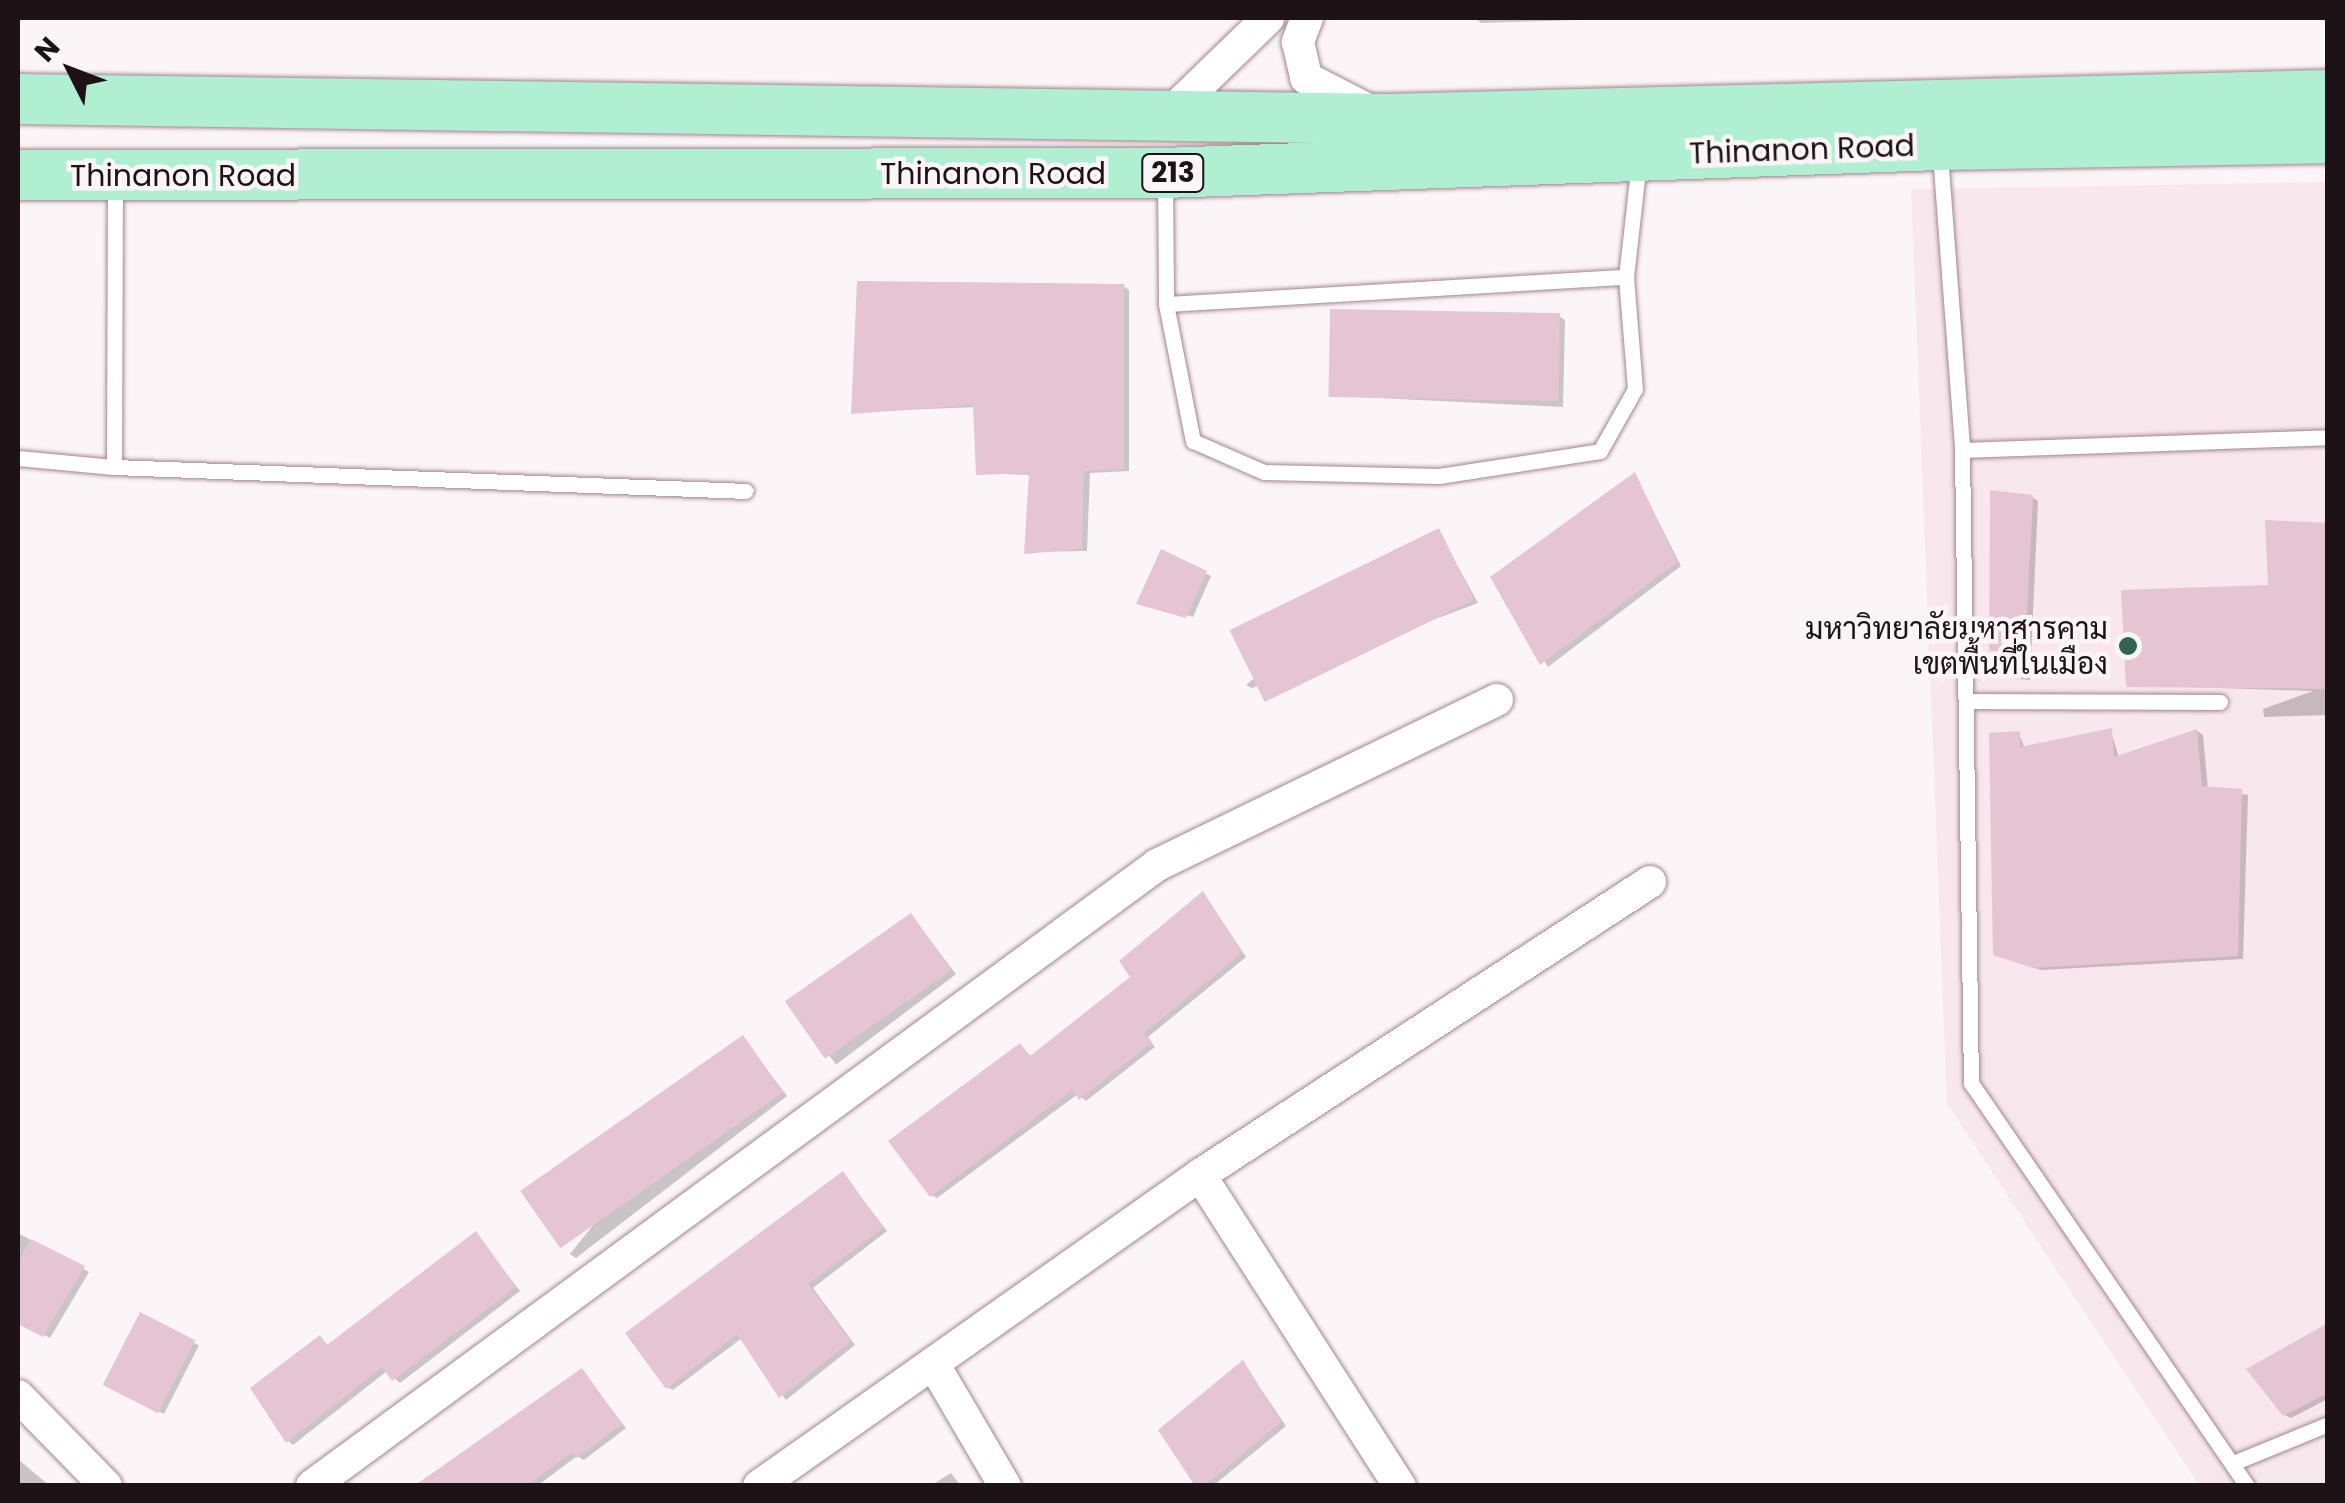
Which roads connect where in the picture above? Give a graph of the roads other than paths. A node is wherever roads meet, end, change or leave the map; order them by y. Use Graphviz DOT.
graph roads {
  1 [pos="1268,18"];
  2 [pos="1307,18"];
  3 [pos="2328,95"];
  4 [pos="18,99"];
  5 [pos="1166,117"];
  6 [pos="1388,119"];
  7 [pos="2328,138"];
  8 [pos="1940,145"];
  9 [pos="1640,156"];
  10 [pos="1164,173"];
  11 [pos="18,175"];
  12 [pos="116,176"];
  13 [pos="1626,277"];
  14 [pos="1166,304"];
  15 [pos="2328,437"];
  16 [pos="1962,450"];
  17 [pos="18,458"];
  18 [pos="114,467"];
  19 [pos="746,491"];
  20 [pos="1498,700"];
  21 [pos="1966,701"];
  22 [pos="2220,702"];
  23 [pos="1650,882"];
  24 [pos="1200,1175"];
  25 [pos="934,1365"];
  26 [pos="18,1396"];
  27 [pos="2328,1424"];
  28 [pos="2232,1463"];
  29 [pos="106,1486"];
  30 [pos="312,1486"];
  31 [pos="759,1486"];
  32 [pos="1006,1486"];
  33 [pos="1400,1486"];
  34 [pos="2247,1486"];
  1 -- 5 [label="street"];
  2 -- 6 [label="street"];
  3 -- 6 [label="main road, Thinanon Road / 213"];
  4 -- 5 [label="main road, Thinanon Road / 213"];
  5 -- 6 [label="main road, Thinanon Road / 213"];
  7 -- 8 [label="main road, Thinanon Road / 213"];
  8 -- 9 [label="main road, Thinanon Road / 213"];
  8 -- 16 [label="lane"];
  9 -- 10 [label="main road, Thinanon Road / 213"];
  9 -- 13 [label="lane"];
  10 -- 12 [label="main road, Thinanon Road / 213"];
  10 -- 14 [label="lane"];
  11 -- 12 [label="main road, Thinanon Road / 213"];
  12 -- 18 [label="lane"];
  13 -- 14 [label="lane"];
  13 -- 14 [label="lane"];
  15 -- 16 [label="lane"];
  16 -- 21 [label="lane"];
  17 -- 18 [label="lane"];
  18 -- 19 [label="lane"];
  20 -- 30 [label="street"];
  21 -- 22 [label="lane"];
  21 -- 28 [label="lane"];
  23 -- 24 [label="street"];
  24 -- 25 [label="street"];
  24 -- 33 [label="street"];
  25 -- 31 [label="street"];
  25 -- 32 [label="street"];
  26 -- 29 [label="street"];
  27 -- 28 [label="lane"];
  28 -- 34 [label="lane"];
}
